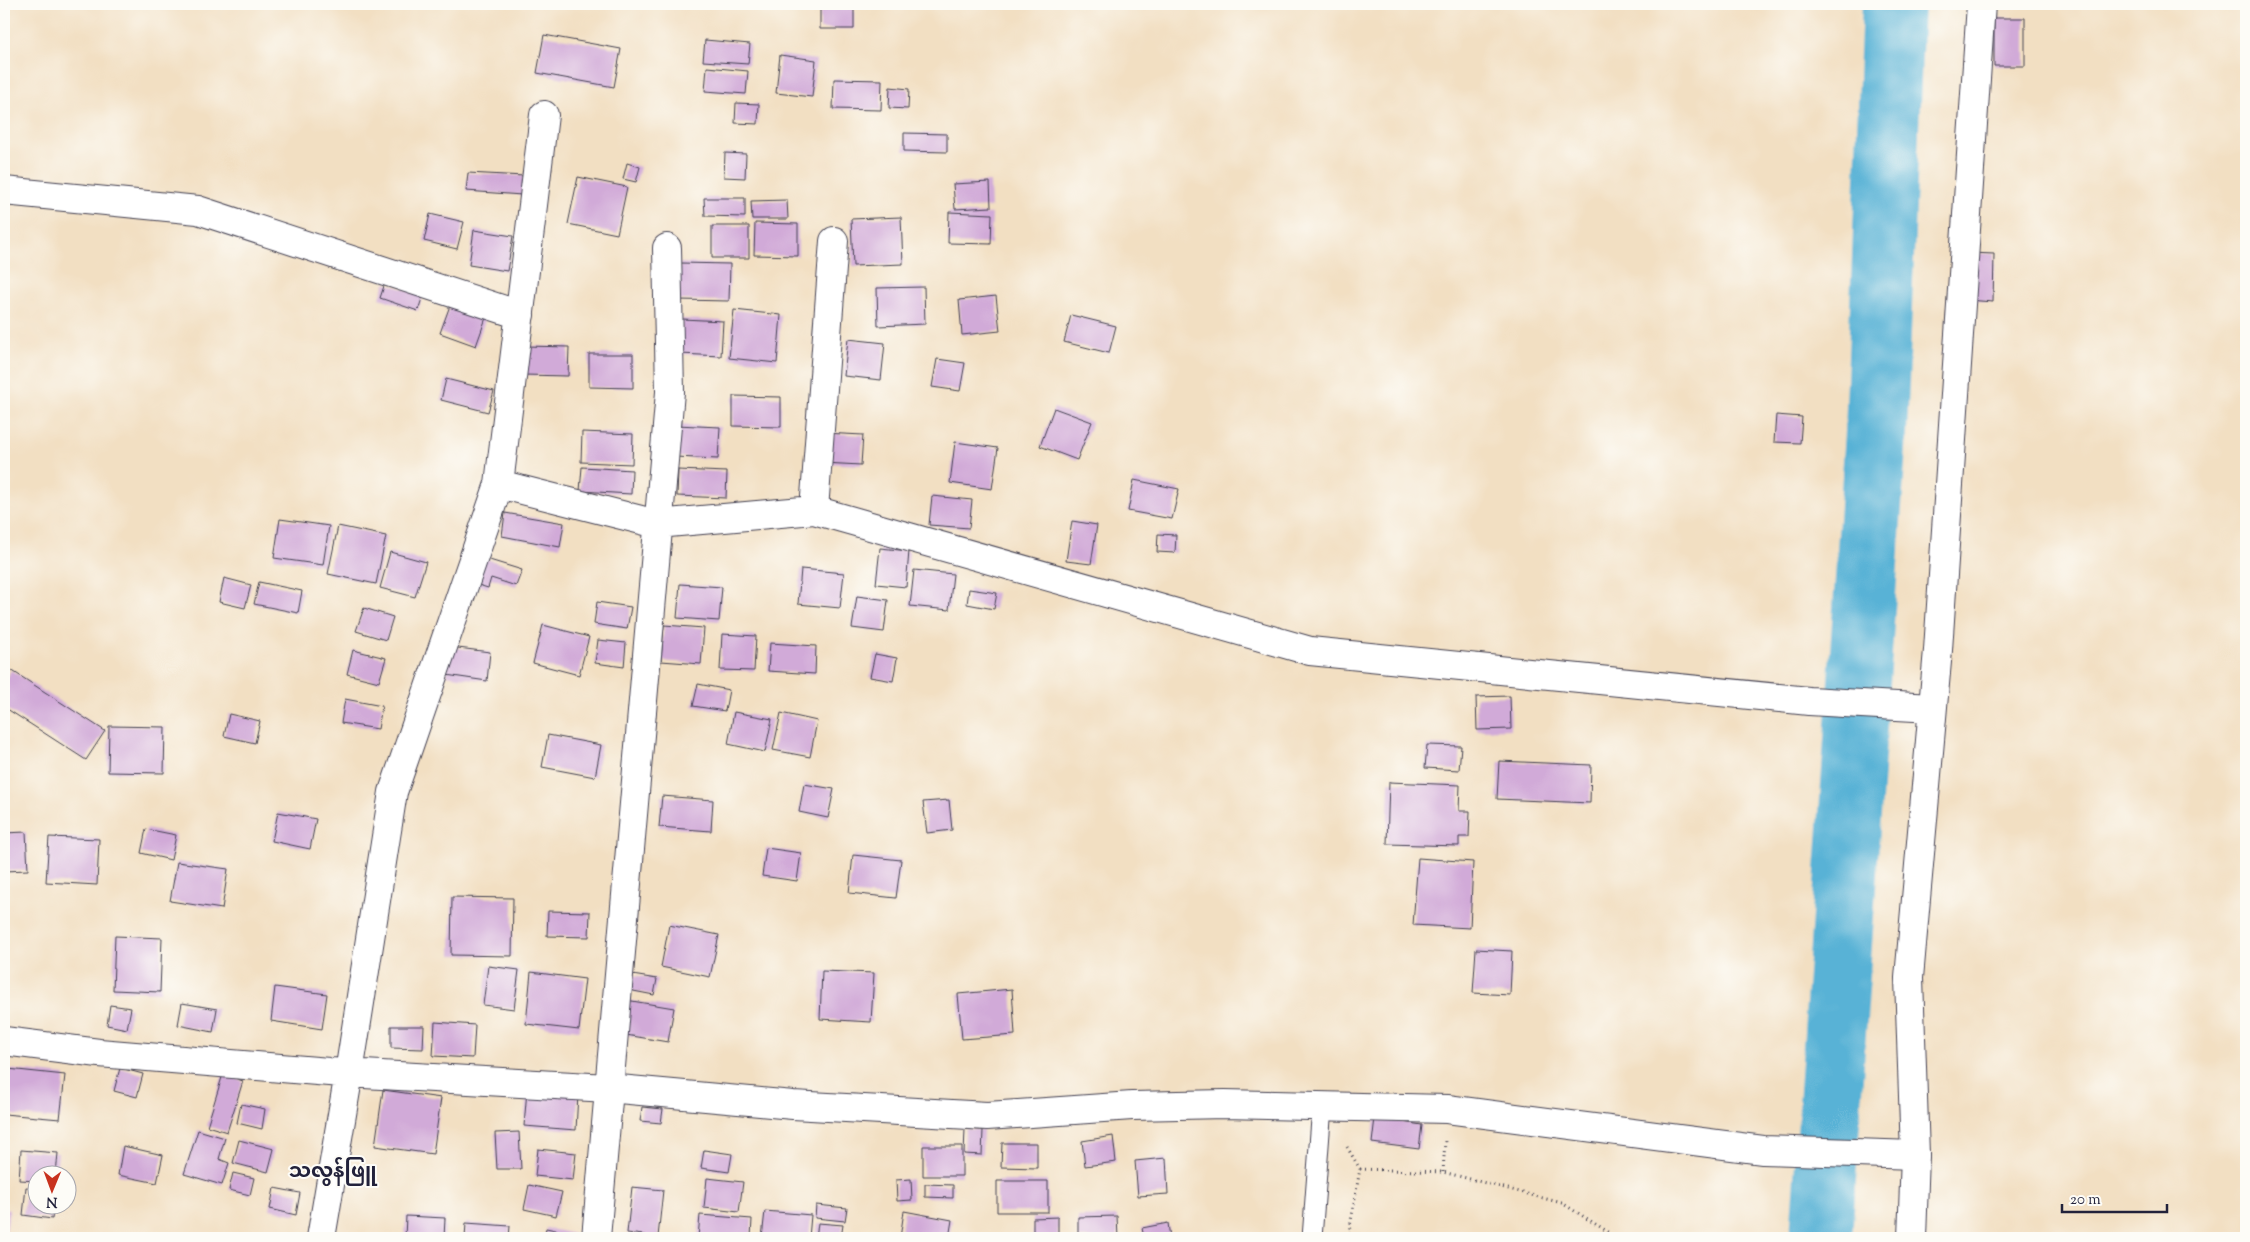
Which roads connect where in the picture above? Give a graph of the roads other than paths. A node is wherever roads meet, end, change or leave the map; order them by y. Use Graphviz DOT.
graph roads {
  1 [pos="1981,4"];
  2 [pos="544,115"];
  3 [pos="4,191"];
  4 [pos="834,241"];
  5 [pos="667,248"];
  6 [pos="520,315"];
  7 [pos="499,484"];
  8 [pos="814,510"];
  9 [pos="657,524"];
  10 [pos="1932,708"];
  11 [pos="4,1041"];
  12 [pos="349,1073"];
  13 [pos="608,1088"];
  14 [pos="1322,1106"];
  15 [pos="1915,1155"];
  16 [pos="321,1238"];
  17 [pos="596,1238"];
  18 [pos="1312,1238"];
  19 [pos="1912,1238"];
  1 -- 10 [label="street"];
  2 -- 6 [label="street"];
  3 -- 6 [label="street"];
  4 -- 8 [label="street"];
  5 -- 9 [label="street"];
  6 -- 7 [label="street"];
  7 -- 9 [label="street"];
  7 -- 12 [label="street"];
  8 -- 9 [label="street"];
  8 -- 10 [label="street"];
  9 -- 13 [label="street"];
  10 -- 15 [label="street"];
  11 -- 12 [label="street"];
  12 -- 13 [label="street"];
  12 -- 16 [label="street"];
  13 -- 14 [label="street"];
  13 -- 17 [label="street"];
  14 -- 15 [label="street"];
  14 -- 18 [label="lane"];
  15 -- 19 [label="street"];
}
